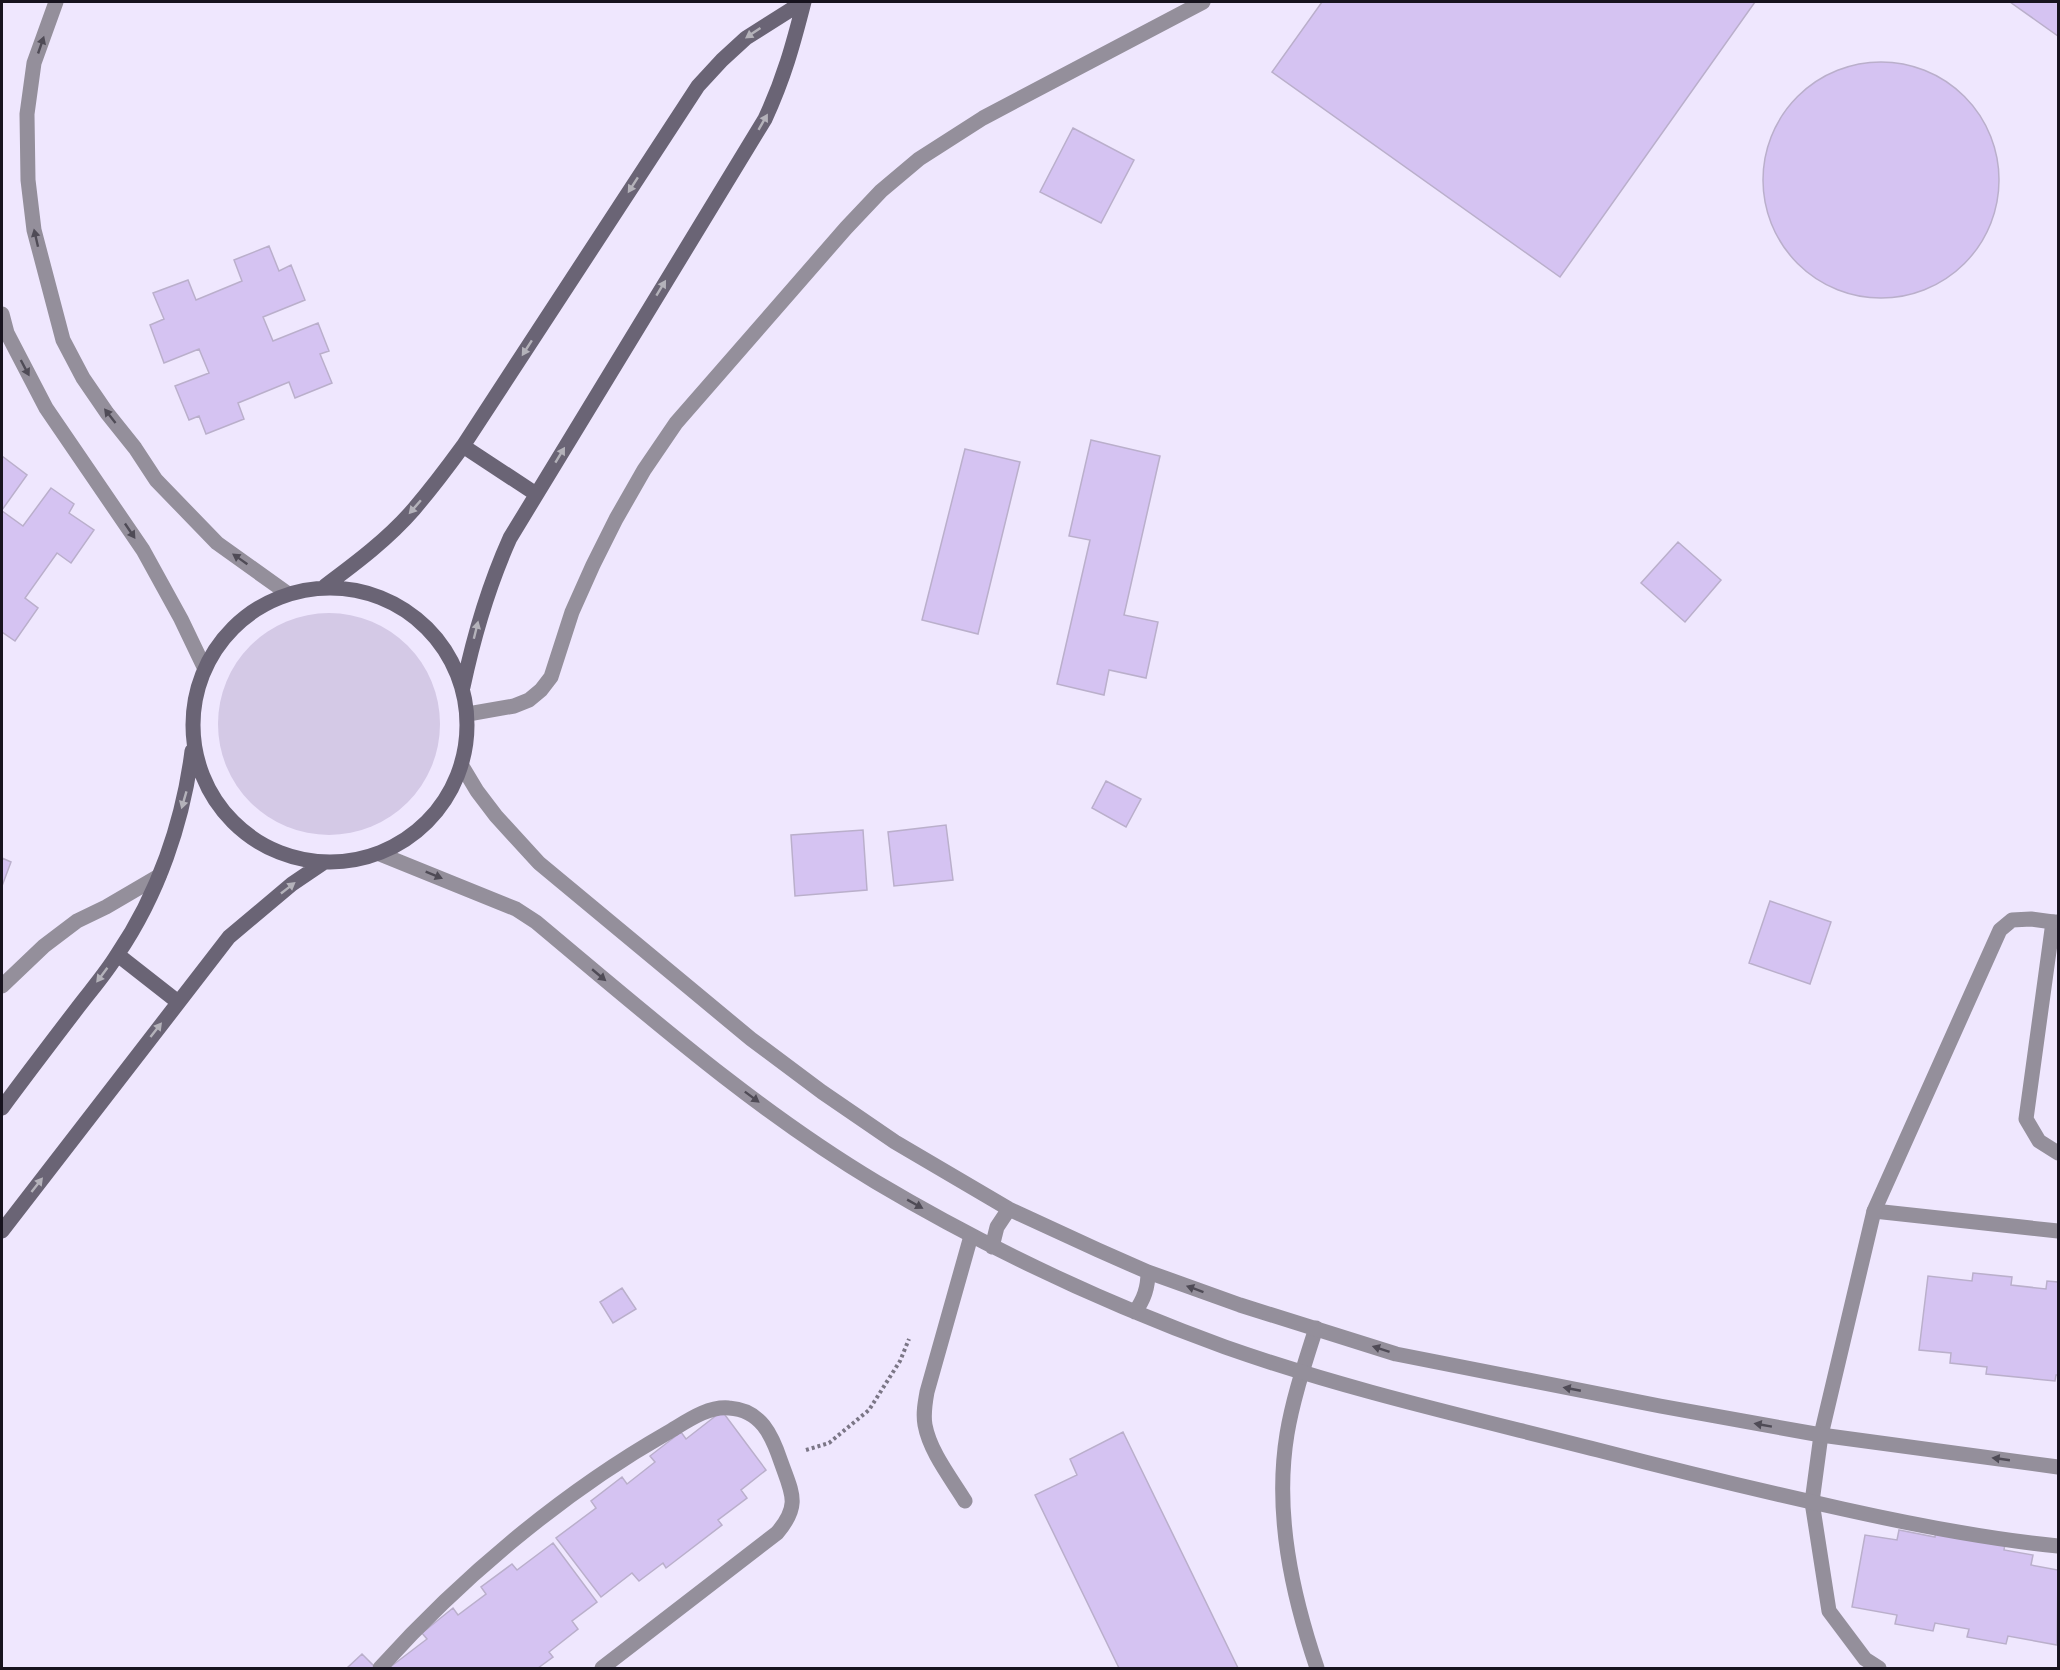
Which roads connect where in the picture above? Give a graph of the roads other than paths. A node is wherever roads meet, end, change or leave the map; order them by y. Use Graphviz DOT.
graph roads {
  1 [pos="56,2"];
  2 [pos="803,2"];
  3 [pos="1203,2"];
  4 [pos="2,314"];
  5 [pos="463,446"];
  6 [pos="536,494"];
  7 [pos="325,586"];
  8 [pos="287,593"];
  9 [pos="204,667"];
  10 [pos="463,687"];
  11 [pos="468,714"];
  12 [pos="193,742"];
  13 [pos="462,766"];
  14 [pos="380,854"];
  15 [pos="323,863"];
  16 [pos="159,876"];
  17 [pos="2056,922"];
  18 [pos="118,955"];
  19 [pos="2,986"];
  20 [pos="178,1002"];
  21 [pos="2,1108"];
  22 [pos="2058,1153"];
  23 [pos="1010,1209"];
  24 [pos="1874,1211"];
  25 [pos="2,1231"];
  26 [pos="2058,1231"];
  27 [pos="971,1236"];
  28 [pos="992,1247"];
  29 [pos="1148,1272"];
  30 [pos="1135,1312"];
  31 [pos="1316,1328"];
  32 [pos="1303,1372"];
  33 [pos="1821,1435"];
  34 [pos="2058,1467"];
  35 [pos="965,1501"];
  36 [pos="1812,1502"];
  37 [pos="2058,1546"];
  38 [pos="380,1668"];
  39 [pos="602,1668"];
  40 [pos="1317,1668"];
  41 [pos="1879,1668"];
  8 -- 1 [label="street, one-way"];
  2 -- 5 [label="main road, one-way"];
  6 -- 2 [label="main road, one-way"];
  3 -- 11 [label="street"];
  4 -- 9 [label="street, one-way"];
  5 -- 6 [label="main road"];
  5 -- 7 [label="main road, one-way"];
  10 -- 6 [label="main road, one-way"];
  7 -- 8 [label="main road"];
  7 -- 10 [label="main road"];
  8 -- 9 [label="main road"];
  9 -- 12 [label="main road"];
  10 -- 11 [label="main road"];
  11 -- 13 [label="main road"];
  12 -- 15 [label="main road"];
  12 -- 16 [label="main road, one-way"];
  13 -- 14 [label="main road"];
  13 -- 23 [label="street"];
  14 -- 15 [label="main road"];
  14 -- 27 [label="street, one-way"];
  20 -- 15 [label="main road, one-way"];
  16 -- 18 [label="main road"];
  16 -- 19 [label="street"];
  17 -- 22 [label="street"];
  17 -- 24 [label="street"];
  18 -- 20 [label="main road"];
  18 -- 21 [label="main road, one-way"];
  25 -- 20 [label="main road, one-way"];
  23 -- 28 [label="street"];
  23 -- 29 [label="street"];
  24 -- 26 [label="street"];
  24 -- 33 [label="street"];
  27 -- 28 [label="street"];
  27 -- 35 [label="street"];
  28 -- 30 [label="street"];
  29 -- 30 [label="street"];
  31 -- 29 [label="street, one-way"];
  30 -- 32 [label="street"];
  31 -- 32 [label="street"];
  33 -- 31 [label="street, one-way"];
  32 -- 36 [label="street"];
  32 -- 40 [label="street"];
  34 -- 33 [label="street, one-way"];
  33 -- 36 [label="street"];
  36 -- 37 [label="street"];
  36 -- 41 [label="street"];
  38 -- 39 [label="street"];
}
